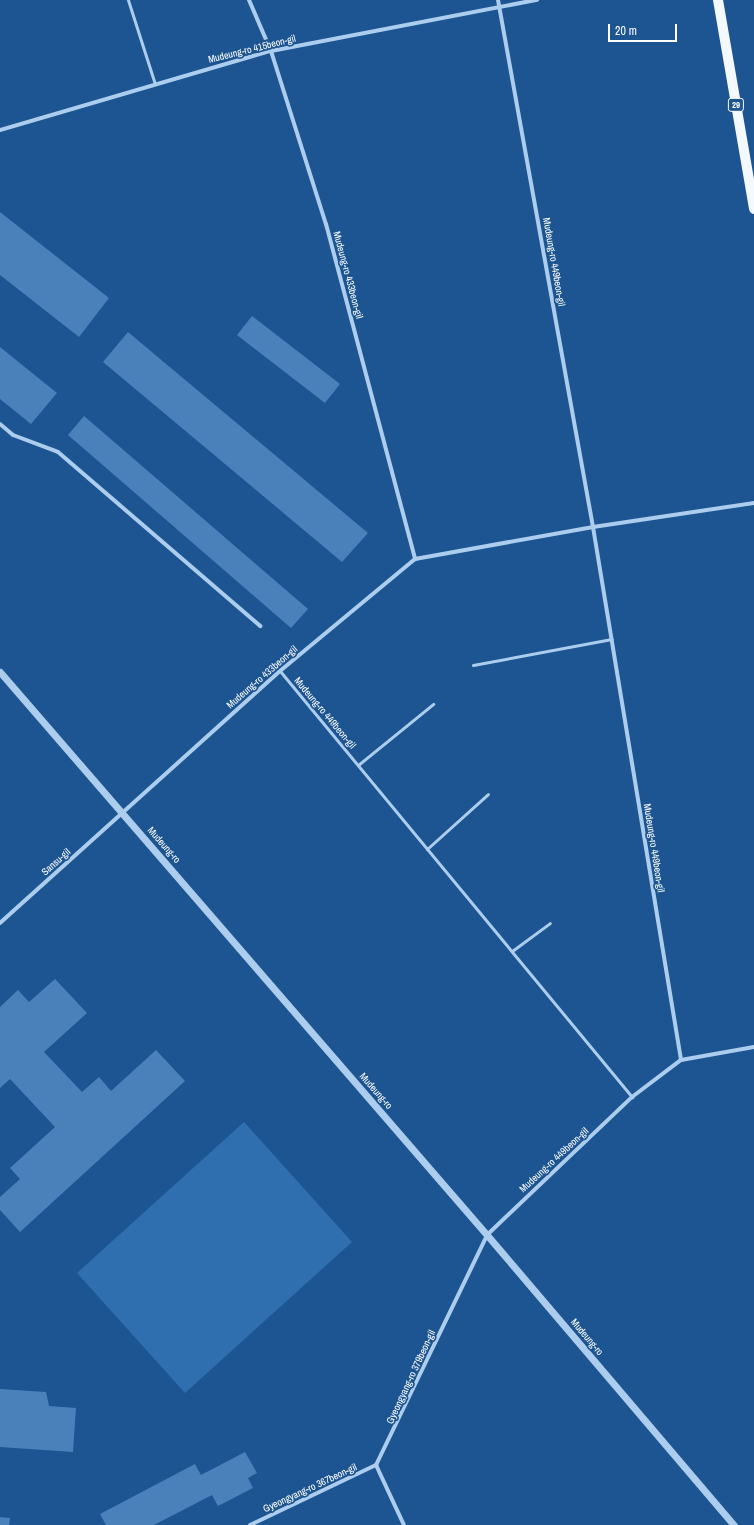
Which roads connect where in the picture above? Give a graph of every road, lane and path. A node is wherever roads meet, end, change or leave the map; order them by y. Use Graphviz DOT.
graph roads {
  1 [pos="128,0"];
  2 [pos="249,0"];
  3 [pos="498,0"];
  4 [pos="537,0"];
  5 [pos="718,0"];
  6 [pos="500,7"];
  7 [pos="271,51"];
  8 [pos="155,84"];
  9 [pos="0,130"];
  10 [pos="754,209"];
  11 [pos="0,424"];
  12 [pos="754,503"];
  13 [pos="593,527"];
  14 [pos="416,559"];
  15 [pos="260,626"];
  16 [pos="612,639"];
  17 [pos="473,665"];
  18 [pos="280,671"];
  19 [pos="0,672"];
  20 [pos="433,704"];
  21 [pos="358,765"];
  22 [pos="488,794"];
  23 [pos="122,812"];
  24 [pos="427,849"];
  25 [pos="0,923"];
  26 [pos="550,923"];
  27 [pos="512,951"];
  28 [pos="754,1047"];
  29 [pos="681,1060"];
  30 [pos="632,1097"];
  31 [pos="487,1235"];
  32 [pos="376,1465"];
  33 [pos="250,1525"];
  34 [pos="404,1525"];
  35 [pos="734,1525"];
  1 -- 8 [label="lane"];
  2 -- 7 [label="street, Mudeung-ro 433beon-gil"];
  3 -- 6 [label="street, Mudeung-ro 449beon-gil"];
  4 -- 6 [label="street, Mudeung-ro 415beon-gil"];
  5 -- 10 [label="main road, 29"];
  6 -- 7 [label="street, Mudeung-ro 415beon-gil"];
  6 -- 13 [label="street, Mudeung-ro 449beon-gil"];
  7 -- 8 [label="street, Mudeung-ro 415beon-gil"];
  7 -- 14 [label="street, Mudeung-ro 433beon-gil"];
  8 -- 9 [label="street, Mudeung-ro 415beon-gil"];
  11 -- 15 [label="street"];
  12 -- 13 [label="street"];
  13 -- 14 [label="street, Mudeung-ro 433beon-gil"];
  13 -- 16 [label="street, Mudeung-ro 449beon-gil"];
  14 -- 18 [label="street, Mudeung-ro 433beon-gil"];
  16 -- 17 [label="lane"];
  16 -- 29 [label="street, Mudeung-ro 449beon-gil"];
  18 -- 21 [label="lane, Mudeung-ro 449beon-gil"];
  18 -- 23 [label="street, Mudeung-ro 433beon-gil"];
  19 -- 23 [label="street, Mudeung-ro"];
  20 -- 21 [label="lane"];
  21 -- 24 [label="lane, Mudeung-ro 449beon-gil"];
  22 -- 24 [label="lane"];
  23 -- 25 [label="street, Sansu-gil"];
  23 -- 31 [label="street, Mudeung-ro"];
  24 -- 27 [label="lane, Mudeung-ro 449beon-gil"];
  26 -- 27 [label="lane"];
  27 -- 30 [label="lane, Mudeung-ro 449beon-gil"];
  28 -- 29 [label="street, Mudeung-ro 449beon-gil"];
  29 -- 30 [label="street, Mudeung-ro 449beon-gil"];
  30 -- 31 [label="street, Mudeung-ro 449beon-gil"];
  31 -- 32 [label="street, Gyeongyang-ro 379beon-gil"];
  31 -- 35 [label="street, Mudeung-ro"];
  32 -- 33 [label="street, Gyeongyang-ro 367beon-gil"];
  32 -- 34 [label="street"];
}
